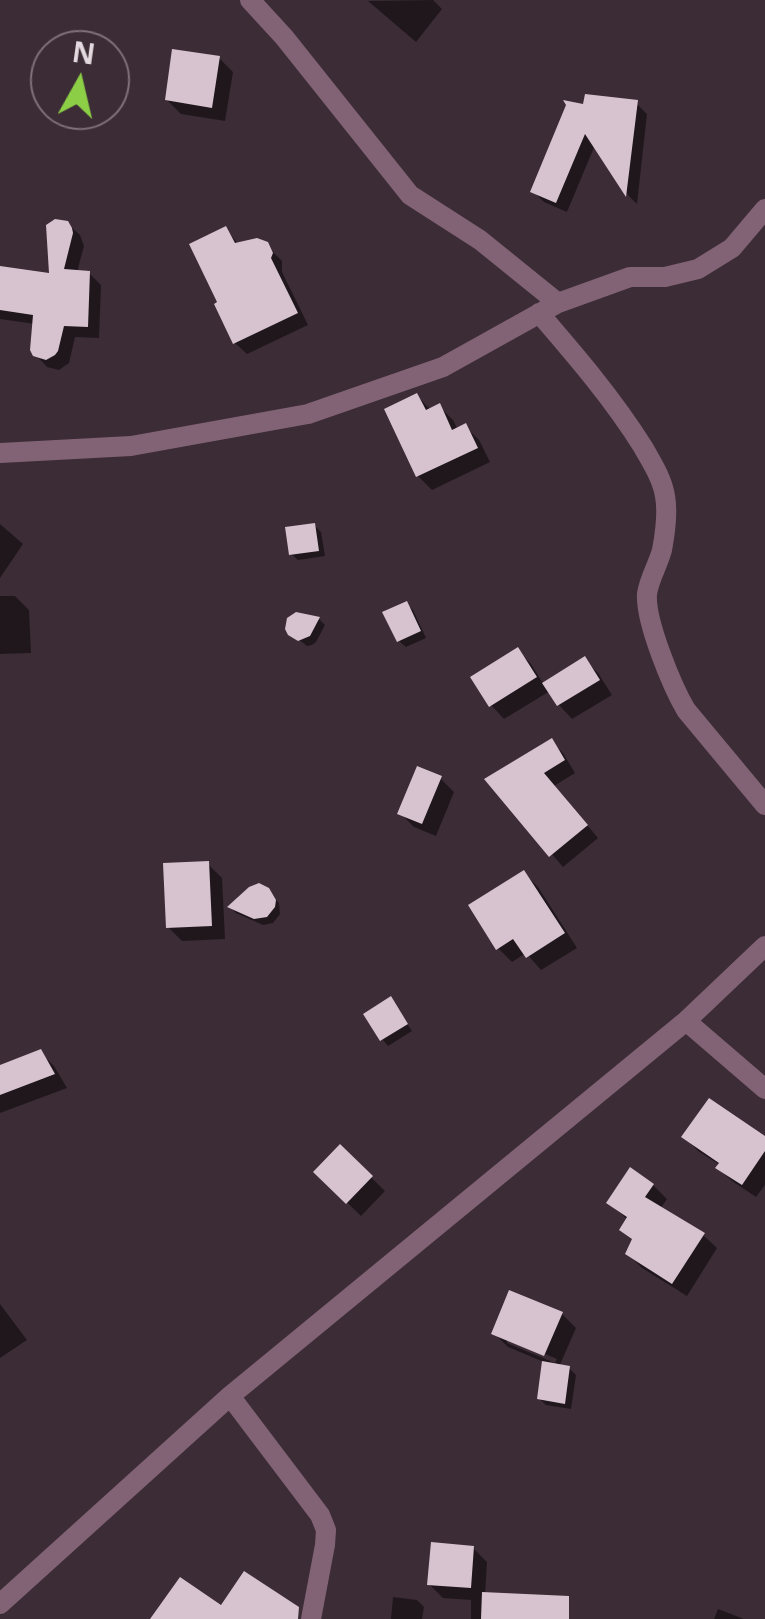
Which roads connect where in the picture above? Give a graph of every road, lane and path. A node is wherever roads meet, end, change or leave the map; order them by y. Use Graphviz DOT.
graph roads {
  1 [pos="250,0"];
  2 [pos="765,209"];
  3 [pos="558,303"];
  4 [pos="539,314"];
  5 [pos="0,453"];
  6 [pos="765,805"];
  7 [pos="765,946"];
  8 [pos="686,1020"];
  9 [pos="765,1089"];
  10 [pos="230,1396"];
  11 [pos="0,1604"];
  12 [pos="311,1619"];
  1 -- 3 [label="street"];
  2 -- 3 [label="street"];
  3 -- 4 [label="street"];
  4 -- 5 [label="street"];
  4 -- 6 [label="street"];
  7 -- 8 [label="street"];
  8 -- 9 [label="street"];
  8 -- 10 [label="street"];
  10 -- 11 [label="street"];
  10 -- 12 [label="street"];
}
